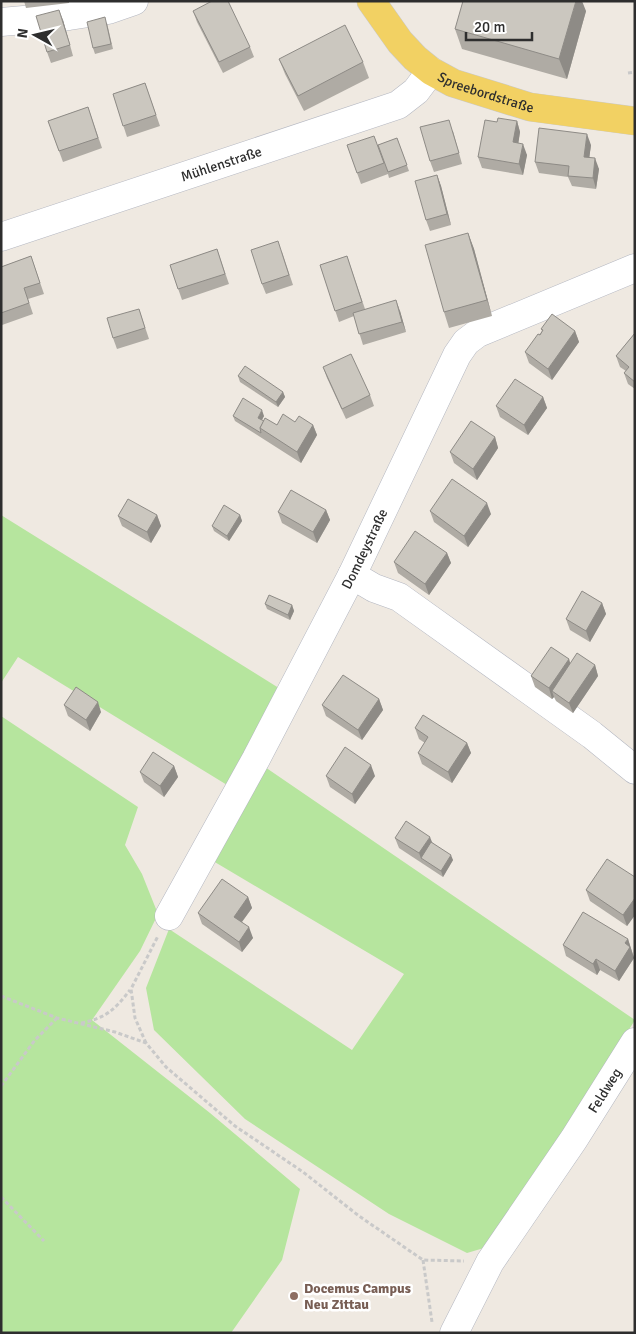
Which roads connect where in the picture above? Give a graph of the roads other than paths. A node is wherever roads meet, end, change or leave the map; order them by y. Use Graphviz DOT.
graph roads {
  1 [pos="134,1"];
  2 [pos="370,1"];
  3 [pos="1,22"];
  4 [pos="431,71"];
  5 [pos="635,121"];
  6 [pos="1,236"];
  7 [pos="635,268"];
  8 [pos="352,574"];
  9 [pos="635,770"];
  10 [pos="169,916"];
  11 [pos="635,1042"];
  12 [pos="443,1328"];
  1 -- 3 [label="street"];
  2 -- 4 [label="main road, Spreebordstraße"];
  4 -- 5 [label="main road, Spreebordstraße"];
  4 -- 6 [label="street, Mühlenstraße"];
  7 -- 8 [label="street, Domdeystraße"];
  8 -- 9 [label="street"];
  8 -- 10 [label="street, Domdeystraße"];
  11 -- 12 [label="street, Feldweg"];
}
